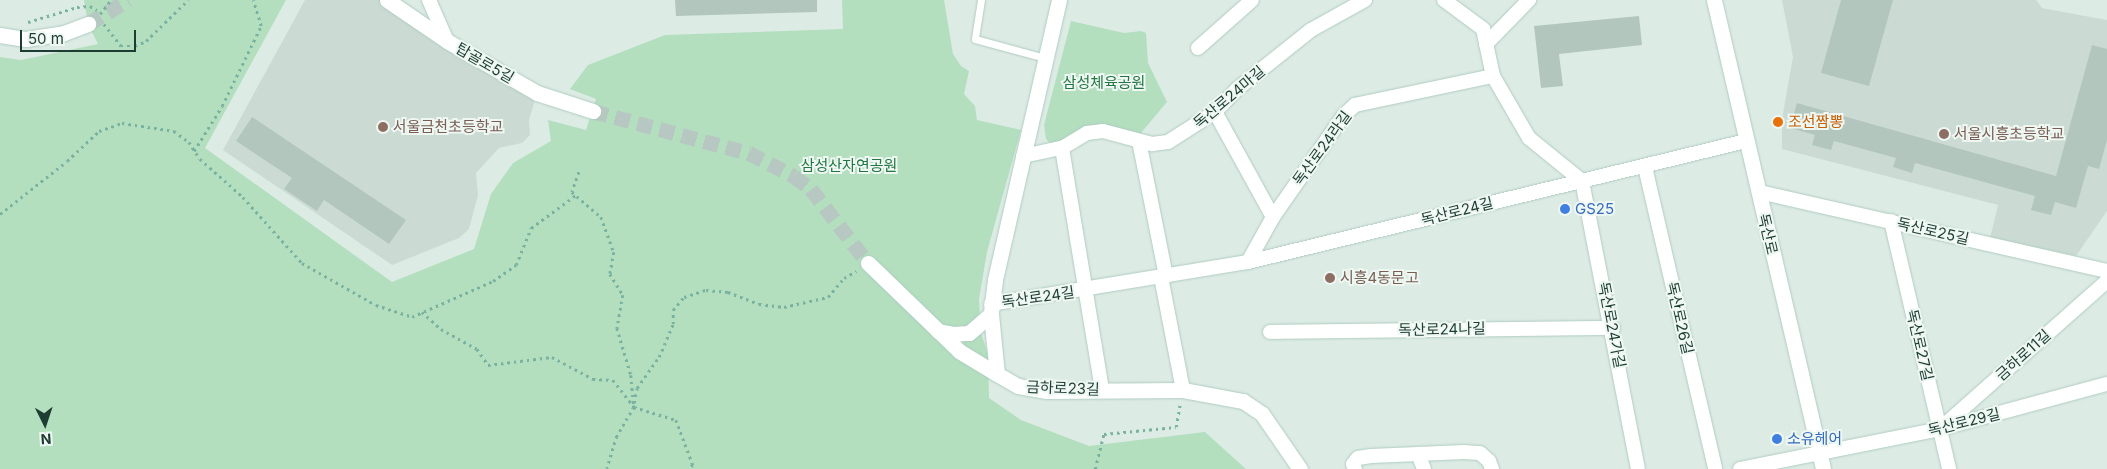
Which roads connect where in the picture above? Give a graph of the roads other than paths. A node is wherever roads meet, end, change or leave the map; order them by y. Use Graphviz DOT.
graph roads {
  1 [pos="387,0"];
  2 [pos="429,0"];
  3 [pos="981,0"];
  4 [pos="1059,0"];
  5 [pos="1252,0"];
  6 [pos="1365,0"];
  7 [pos="1444,0"];
  8 [pos="1529,0"];
  9 [pos="1714,0"];
  10 [pos="88,24"];
  11 [pos="0,35"];
  12 [pos="447,41"];
  13 [pos="1486,44"];
  14 [pos="1198,48"];
  15 [pos="1046,58"];
  16 [pos="1493,76"];
  17 [pos="593,112"];
  18 [pos="1215,112"];
  19 [pos="1139,141"];
  20 [pos="1746,141"];
  21 [pos="1062,148"];
  22 [pos="1024,156"];
  23 [pos="1645,167"];
  24 [pos="1582,181"];
  25 [pos="1759,192"];
  26 [pos="1273,217"];
  27 [pos="1892,221"];
  28 [pos="1248,262"];
  29 [pos="868,263"];
  30 [pos="2107,271"];
  31 [pos="1164,277"];
  32 [pos="2107,281"];
  33 [pos="1084,291"];
  34 [pos="991,309"];
  35 [pos="1613,328"];
  36 [pos="938,331"];
  37 [pos="1270,332"];
  38 [pos="997,374"];
  39 [pos="2107,384"];
  40 [pos="1102,390"];
  41 [pos="1183,390"];
  42 [pos="1940,429"];
  43 [pos="1819,452"];
  44 [pos="1418,454"];
  45 [pos="1300,469"];
  46 [pos="1355,469"];
  47 [pos="1424,469"];
  48 [pos="1492,469"];
  49 [pos="1638,469"];
  50 [pos="1715,469"];
  51 [pos="1740,469"];
  52 [pos="1823,469"];
  53 [pos="1949,469"];
  1 -- 12 [label="street"];
  2 -- 12 [label="street, 탑골로5길"];
  3 -- 15 [label="lane"];
  4 -- 15 [label="street"];
  5 -- 14 [label="street"];
  6 -- 18 [label="street, 독산로24마길"];
  7 -- 13 [label="street"];
  8 -- 13 [label="street"];
  9 -- 20 [label="street, 독산로"];
  10 -- 11 [label="street"];
  12 -- 17 [label="street, 탑골로5길"];
  13 -- 16 [label="street"];
  15 -- 22 [label="street"];
  16 -- 24 [label="street"];
  16 -- 26 [label="street, 독산로24라길"];
  18 -- 19 [label="street, 독산로24마길"];
  18 -- 26 [label="street"];
  19 -- 21 [label="street, 독산로24마길"];
  19 -- 31 [label="street"];
  20 -- 23 [label="street, 독산로24길"];
  20 -- 25 [label="street, 독산로"];
  21 -- 22 [label="street, 독산로24마길"];
  21 -- 33 [label="street, 독산로24길"];
  22 -- 34 [label="street"];
  23 -- 24 [label="street, 독산로24길"];
  23 -- 50 [label="street, 독산로26길"];
  24 -- 28 [label="street, 독산로24길"];
  24 -- 35 [label="street, 독산로24가길"];
  25 -- 27 [label="street, 독산로25길"];
  25 -- 43 [label="street, 독산로"];
  26 -- 28 [label="street, 독산로24라길"];
  27 -- 30 [label="street, 독산로25길"];
  27 -- 42 [label="street, 독산로27길"];
  28 -- 31 [label="street, 독산로24길"];
  29 -- 36 [label="street, 금하로23길"];
  31 -- 33 [label="street, 독산로24길"];
  31 -- 41 [label="street"];
  32 -- 42 [label="street, 금하로11길"];
  33 -- 34 [label="street, 독산로24길"];
  33 -- 40 [label="street, 독산로24길"];
  34 -- 36 [label="street"];
  34 -- 38 [label="street"];
  35 -- 37 [label="street, 독산로24나길"];
  35 -- 49 [label="street, 독산로24가길"];
  36 -- 38 [label="street, 금하로23길"];
  38 -- 40 [label="street, 금하로23길"];
  39 -- 42 [label="street, 독산로29길"];
  40 -- 41 [label="street, 금하로23길"];
  41 -- 45 [label="street, 금하로23길"];
  42 -- 43 [label="street, 독산로29길"];
  42 -- 53 [label="street, 독산로27길"];
  43 -- 51 [label="street, 독산로29길"];
  43 -- 52 [label="street, 독산로"];
  44 -- 46 [label="street"];
  44 -- 47 [label="street"];
  44 -- 48 [label="street"];
}
